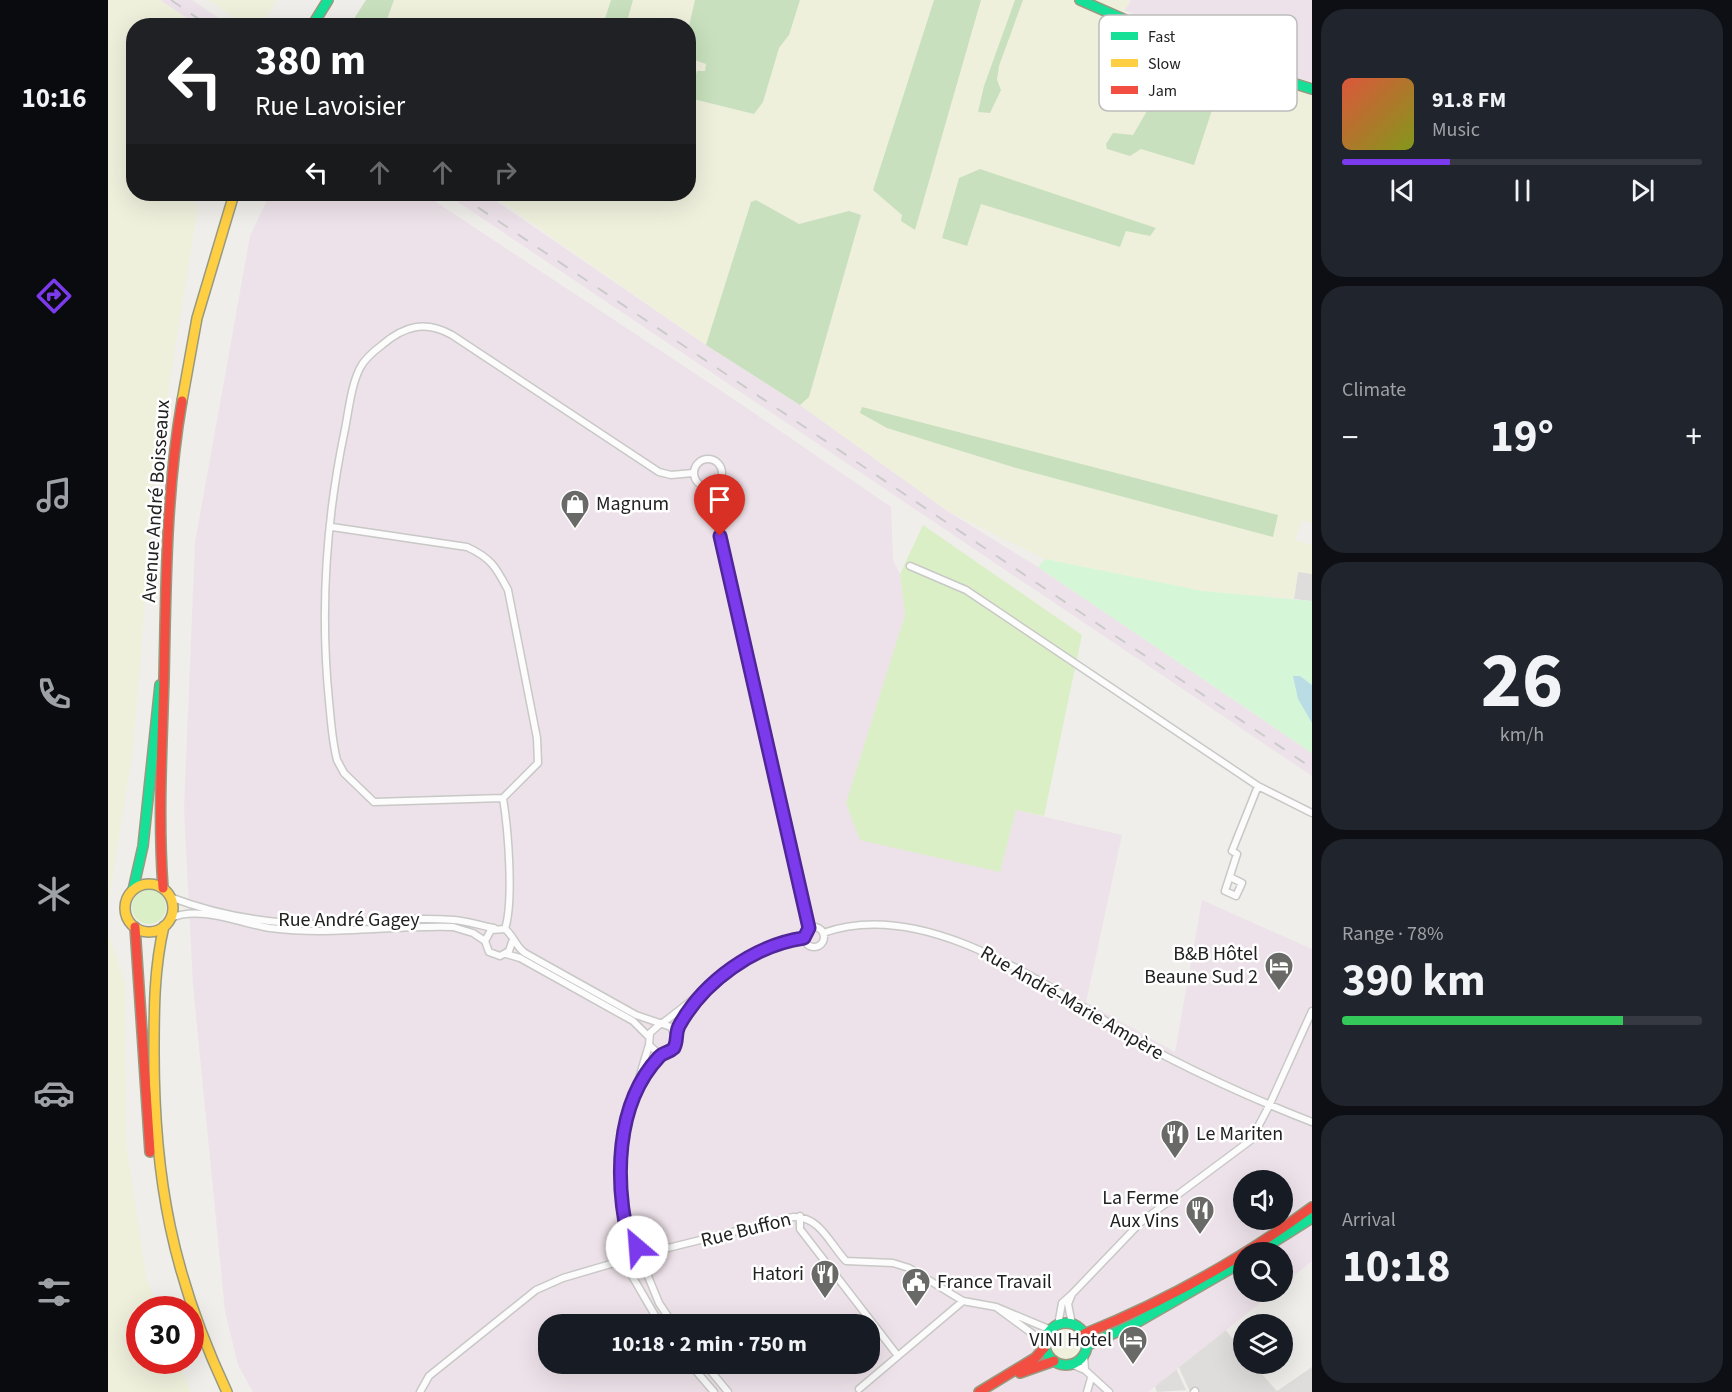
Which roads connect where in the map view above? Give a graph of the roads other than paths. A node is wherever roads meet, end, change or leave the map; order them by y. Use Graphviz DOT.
graph roads {
  1 [pos="322,0"];
  2 [pos="328,0"];
  3 [pos="1080,0"];
  4 [pos="1114,15"];
  5 [pos="314,18"];
  6 [pos="316,18"];
  7 [pos="1297,84"];
  8 [pos="1312,89"];
  9 [pos="232,201"];
  10 [pos="693,473"];
  11 [pos="709,488"];
  12 [pos="332,527"];
  13 [pos="910,566"];
  14 [pos="165,638"];
  15 [pos="1258,786"];
  16 [pos="503,798"];
  17 [pos="1312,813"];
  18 [pos="1230,877"];
  19 [pos="163,888"];
  20 [pos="132,890"];
  21 [pos="170,897"];
  22 [pos="170,918"];
  23 [pos="164,926"];
  24 [pos="135,927"];
  25 [pos="495,928"];
  26 [pos="809,928"];
  27 [pos="505,929"];
  28 [pos="823,933"];
  29 [pos="804,938"];
  30 [pos="485,941"];
  31 [pos="512,942"];
  32 [pos="506,954"];
  33 [pos="700,994"];
  34 [pos="1312,1011"];
  35 [pos="660,1025"];
  36 [pos="676,1033"];
  37 [pos="648,1036"];
  38 [pos="649,1045"];
  39 [pos="662,1054"];
  40 [pos="635,1094"];
  41 [pos="1269,1106"];
  42 [pos="1312,1122"];
  43 [pos="1312,1207"];
  44 [pos="800,1216"];
  45 [pos="1312,1218"];
  46 [pos="1274,1242"];
  47 [pos="630,1247"];
  48 [pos="644,1254"];
  49 [pos="621,1261"];
  50 [pos="643,1264"];
  51 [pos="1233,1267"];
  52 [pos="628,1269"];
  53 [pos="1072,1294"];
  54 [pos="180,1296"];
  55 [pos="963,1302"];
  56 [pos="996,1307"];
  57 [pos="654,1314"];
  58 [pos="667,1314"];
  59 [pos="1072,1324"];
  60 [pos="1054,1327"];
  61 [pos="1084,1334"];
  62 [pos="1045,1345"];
  63 [pos="1085,1351"];
  64 [pos="898,1356"];
  65 [pos="204,1357"];
  66 [pos="1054,1361"];
  67 [pos="1071,1364"];
  68 [pos="1085,1370"];
  69 [pos="699,1374"];
  70 [pos="713,1374"];
  71 [pos="1006,1378"];
  72 [pos="1091,1378"];
  73 [pos="859,1389"];
  74 [pos="220,1392"];
  75 [pos="227,1392"];
  76 [pos="420,1392"];
  77 [pos="714,1392"];
  78 [pos="728,1392"];
  79 [pos="979,1392"];
  80 [pos="1087,1392"];
  81 [pos="1108,1392"];
  1 -- 5 [label="main road"];
  2 -- 6 [label="main road"];
  3 -- 4 [label="main road"];
  7 -- 8 [label="main road"];
  9 -- 14 [label="main road, Avenue André Boisseaux"];
  10 -- 11 [label="street"];
  10 -- 11 [label="street"];
  10 -- 12 [label="street"];
  11 -- 26 [label="street"];
  12 -- 16 [label="street"];
  12 -- 16 [label="street"];
  13 -- 15 [label="street"];
  14 -- 19 [label="main road, Avenue André Boisseaux"];
  14 -- 20 [label="main road, Avenue André Boisseaux"];
  15 -- 17 [label="street"];
  15 -- 18 [label="street"];
  16 -- 27 [label="street"];
  19 -- 20 [label="main road"];
  19 -- 21 [label="main road"];
  20 -- 24 [label="main road"];
  21 -- 22 [label="main road"];
  21 -- 25 [label="street, Rue André Gagey"];
  22 -- 23 [label="main road"];
  22 -- 30 [label="street, Rue André Gagey"];
  23 -- 24 [label="main road"];
  23 -- 75 [label="main road"];
  24 -- 54 [label="main road"];
  25 -- 27 [label="street"];
  25 -- 30 [label="street"];
  26 -- 28 [label="street"];
  26 -- 29 [label="street"];
  27 -- 31 [label="street"];
  28 -- 29 [label="street, Rue André-Marie Ampère"];
  28 -- 41 [label="street, Rue André-Marie Ampère"];
  29 -- 33 [label="street, Rue André-Marie Ampère"];
  30 -- 32 [label="street"];
  31 -- 32 [label="street"];
  31 -- 35 [label="street"];
  32 -- 37 [label="street"];
  33 -- 35 [label="street, Rue André-Marie Ampère"];
  33 -- 36 [label="street, Rue André-Marie Ampère"];
  34 -- 41 [label="street"];
  35 -- 36 [label="street"];
  35 -- 37 [label="street, Rue André-Marie Ampère"];
  36 -- 39 [label="street, Rue André-Marie Ampère"];
  37 -- 38 [label="street, Rue André-Marie Ampère"];
  38 -- 39 [label="street"];
  38 -- 40 [label="street, Rue André-Marie Ampère"];
  39 -- 40 [label="street, Rue André-Marie Ampère"];
  40 -- 47 [label="street, Rue André-Marie Ampère"];
  41 -- 42 [label="street, Rue André-Marie Ampère"];
  41 -- 53 [label="street"];
  43 -- 61 [label="main road"];
  44 -- 48 [label="street, Rue Buffon"];
  44 -- 55 [label="street, Rue Buffon"];
  44 -- 64 [label="street"];
  45 -- 46 [label="main road"];
  47 -- 48 [label="street"];
  47 -- 49 [label="street"];
  48 -- 50 [label="street"];
  49 -- 52 [label="street"];
  49 -- 76 [label="street"];
  50 -- 52 [label="street"];
  50 -- 58 [label="street"];
  51 -- 63 [label="main road"];
  52 -- 57 [label="street"];
  53 -- 59 [label="street"];
  53 -- 60 [label="street"];
  55 -- 56 [label="street, Rue Buffon"];
  55 -- 64 [label="street"];
  56 -- 60 [label="street, Rue Buffon"];
  56 -- 62 [label="street, Rue Buffon"];
  59 -- 60 [label="main road"];
  59 -- 61 [label="main road"];
  60 -- 62 [label="main road"];
  61 -- 63 [label="main road"];
  62 -- 66 [label="main road"];
  62 -- 71 [label="main road"];
  63 -- 67 [label="main road"];
  63 -- 68 [label="street"];
  64 -- 73 [label="street"];
  65 -- 74 [label="main road"];
  66 -- 67 [label="main road"];
  66 -- 71 [label="main road"];
  67 -- 68 [label="street"];
  68 -- 72 [label="street"];
  69 -- 77 [label="street"];
  70 -- 78 [label="street"];
  71 -- 79 [label="main road"];
  72 -- 80 [label="street"];
  72 -- 81 [label="street"];
}
